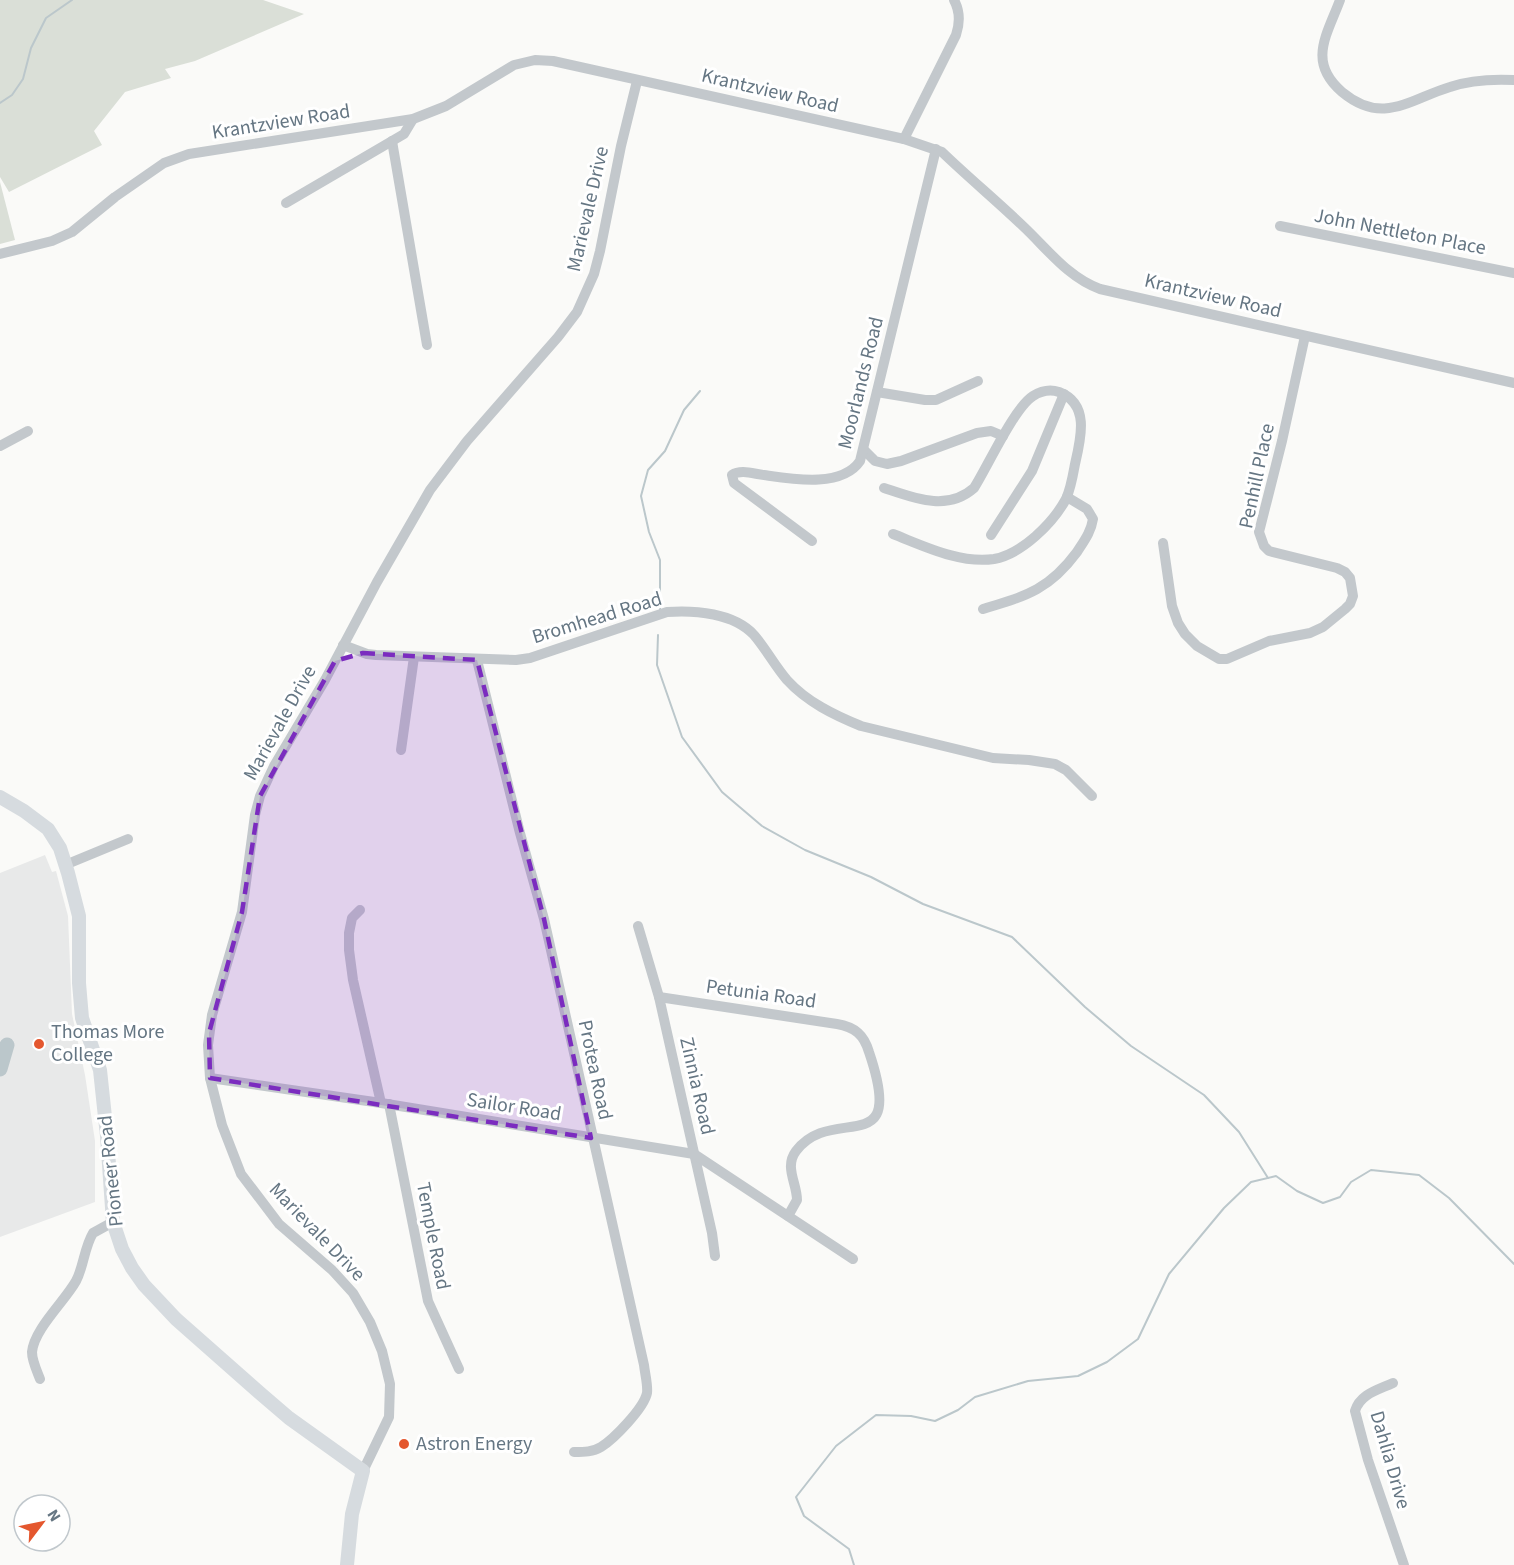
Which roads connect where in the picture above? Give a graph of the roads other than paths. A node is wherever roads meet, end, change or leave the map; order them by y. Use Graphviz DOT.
graph roads {
  1 [pos="954,0"];
  2 [pos="1340,0"];
  3 [pos="1514,80"];
  4 [pos="637,81"];
  5 [pos="413,119"];
  6 [pos="904,139"];
  7 [pos="392,141"];
  8 [pos="936,149"];
  9 [pos="286,203"];
  10 [pos="1280,226"];
  11 [pos="0,254"];
  12 [pos="1514,273"];
  13 [pos="1305,336"];
  14 [pos="427,345"];
  15 [pos="978,381"];
  16 [pos="1514,383"];
  17 [pos="877,392"];
  18 [pos="1064,394"];
  19 [pos="28,431"];
  20 [pos="1003,436"];
  21 [pos="0,446"];
  22 [pos="864,450"];
  23 [pos="884,488"];
  24 [pos="1067,498"];
  25 [pos="893,534"];
  26 [pos="991,535"];
  27 [pos="812,541"];
  28 [pos="1163,543"];
  29 [pos="983,609"];
  30 [pos="344,645"];
  31 [pos="363,652"];
  32 [pos="414,657"];
  33 [pos="477,660"];
  34 [pos="335,661"];
  35 [pos="401,750"];
  36 [pos="0,796"];
  37 [pos="1092,796"];
  38 [pos="128,839"];
  39 [pos="65,865"];
  40 [pos="360,910"];
  41 [pos="638,926"];
  42 [pos="659,997"];
  43 [pos="210,1078"];
  44 [pos="231,1080"];
  45 [pos="214,1098"];
  46 [pos="385,1104"];
  47 [pos="591,1138"];
  48 [pos="694,1154"];
  49 [pos="788,1216"];
  50 [pos="113,1222"];
  51 [pos="715,1257"];
  52 [pos="853,1259"];
  53 [pos="459,1369"];
  54 [pos="40,1379"];
  55 [pos="1392,1383"];
  56 [pos="574,1452"];
  57 [pos="363,1471"];
  58 [pos="347,1565"];
  59 [pos="1404,1565"];
  1 -- 6 [label="street"];
  2 -- 3 [label="street"];
  4 -- 5 [label="street, Krantzview Road"];
  4 -- 6 [label="street, Krantzview Road"];
  4 -- 30 [label="street, Marievale Drive"];
  5 -- 7 [label="street"];
  5 -- 11 [label="street, Krantzview Road"];
  6 -- 8 [label="street, Krantzview Road"];
  7 -- 9 [label="street"];
  7 -- 14 [label="street"];
  8 -- 13 [label="street, Krantzview Road"];
  8 -- 17 [label="street, Moorlands Road"];
  10 -- 12 [label="street, John Nettleton Place"];
  13 -- 16 [label="street, Krantzview Road"];
  13 -- 28 [label="street, Penhill Place"];
  15 -- 17 [label="street"];
  17 -- 22 [label="street, Moorlands Road"];
  18 -- 20 [label="street"];
  18 -- 24 [label="street"];
  18 -- 26 [label="street"];
  19 -- 21 [label="street"];
  20 -- 22 [label="street"];
  20 -- 23 [label="street"];
  22 -- 27 [label="street, Moorlands Road"];
  24 -- 25 [label="street"];
  24 -- 29 [label="street"];
  30 -- 31 [label="street, Bromhead Road"];
  30 -- 34 [label="street, Marievale Drive"];
  31 -- 32 [label="street, Bromhead Road"];
  31 -- 34 [label="street"];
  32 -- 33 [label="street, Bromhead Road"];
  32 -- 35 [label="street"];
  33 -- 37 [label="street, Bromhead Road"];
  33 -- 47 [label="street, Protea Road"];
  34 -- 43 [label="street, Marievale Drive"];
  36 -- 39 [label="main road, Pioneer Road"];
  38 -- 39 [label="street"];
  39 -- 50 [label="main road, Pioneer Road"];
  40 -- 46 [label="street, Temple Road"];
  41 -- 42 [label="street, Zinnia Road"];
  42 -- 48 [label="street, Zinnia Road"];
  42 -- 49 [label="street, Petunia Road"];
  43 -- 44 [label="street, Sailor Road"];
  43 -- 45 [label="street, Marievale Drive"];
  44 -- 45 [label="street"];
  44 -- 46 [label="street, Sailor Road"];
  45 -- 57 [label="street, Marievale Drive"];
  46 -- 47 [label="street, Sailor Road"];
  46 -- 53 [label="street, Temple Road"];
  47 -- 48 [label="street, Sailor Road"];
  47 -- 56 [label="street, Protea Road"];
  48 -- 49 [label="street, Sailor Road"];
  48 -- 51 [label="street, Zinnia Road"];
  49 -- 52 [label="street, Sailor Road"];
  50 -- 54 [label="street"];
  50 -- 57 [label="main road, Pioneer Road"];
  55 -- 59 [label="street, Dahlia Drive"];
  57 -- 58 [label="main road"];
}
